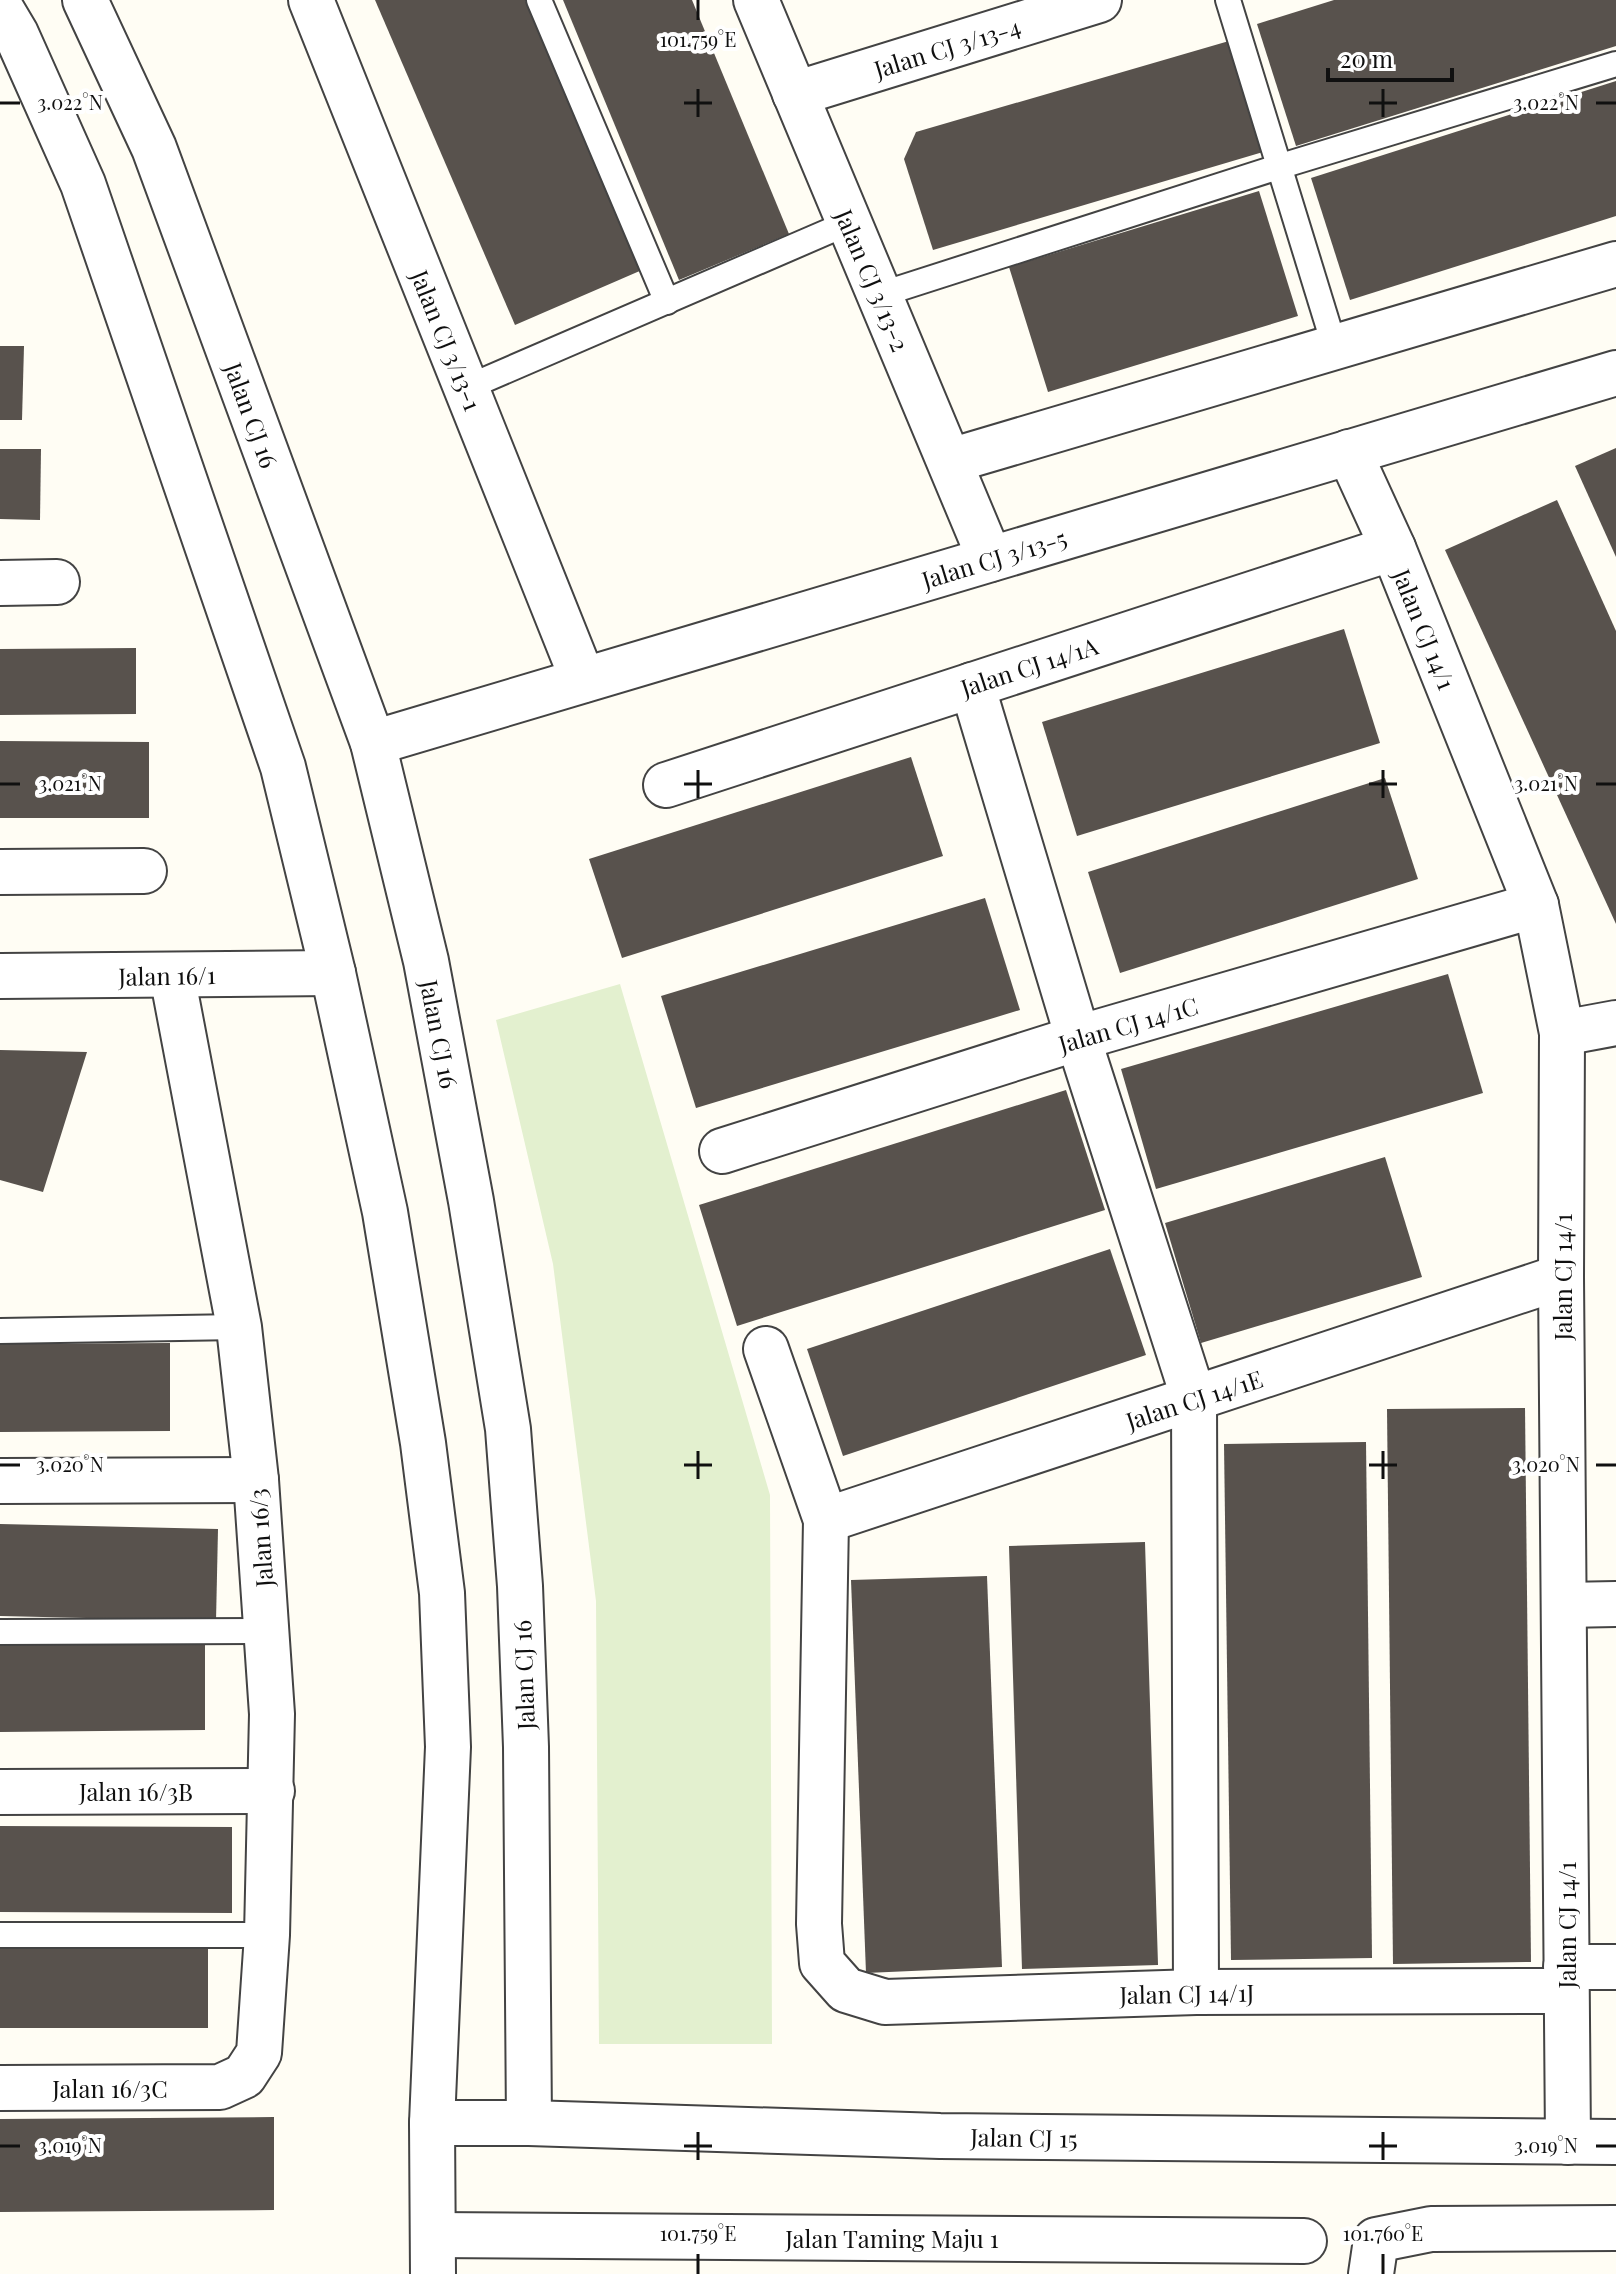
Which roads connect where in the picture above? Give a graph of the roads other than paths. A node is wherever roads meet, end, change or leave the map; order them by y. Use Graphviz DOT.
graph roads {
  1 [pos="85,0"];
  2 [pos="311,0"];
  3 [pos="539,0"];
  4 [pos="756,0"];
  5 [pos="1099,0"];
  6 [pos="1228,0"];
  7 [pos="0,7"];
  8 [pos="1616,64"];
  9 [pos="795,94"];
  10 [pos="1278,167"];
  11 [pos="848,223"];
  12 [pos="1616,264"];
  13 [pos="879,295"];
  14 [pos="667,302"];
  15 [pos="1335,348"];
  16 [pos="1616,373"];
  17 [pos="466,388"];
  18 [pos="1349,452"];
  19 [pos="950,461"];
  20 [pos="1393,548"];
  21 [pos="990,559"];
  22 [pos="57,582"];
  23 [pos="0,583"];
  24 [pos="583,680"];
  25 [pos="972,685"];
  26 [pos="373,743"];
  27 [pos="666,785"];
  28 [pos="144,871"];
  29 [pos="0,872"];
  30 [pos="1536,905"];
  31 [pos="333,973"];
  32 [pos="172,975"];
  33 [pos="0,976"];
  34 [pos="1616,1023"];
  35 [pos="1562,1033"];
  36 [pos="1078,1038"];
  37 [pos="722,1151"];
  38 [pos="1561,1277"];
  39 [pos="239,1327"];
  40 [pos="0,1331"];
  41 [pos="766,1349"];
  42 [pos="1194,1399"];
  43 [pos="256,1480"];
  44 [pos="0,1481"];
  45 [pos="826,1520"];
  46 [pos="1616,1604"];
  47 [pos="1564,1605"];
  48 [pos="267,1631"];
  49 [pos="0,1632"];
  50 [pos="272,1791"];
  51 [pos="0,1792"];
  52 [pos="0,1935"];
  53 [pos="267,1935"];
  54 [pos="1616,1967"];
  55 [pos="1566,1979"];
  56 [pos="1196,1992"];
  57 [pos="220,2087"];
  58 [pos="0,2088"];
  59 [pos="432,2123"];
  60 [pos="529,2123"];
  61 [pos="1568,2142"];
  62 [pos="1616,2142"];
  63 [pos="1616,2228"];
  64 [pos="1304,2241"];
  65 [pos="433,2254"];
  66 [pos="1374,2257"];
  1 -- 26 [label="street, Jalan CJ 16"];
  2 -- 17 [label="street, Jalan CJ 3/13-1"];
  3 -- 14 [label="lane"];
  4 -- 9 [label="street, Jalan CJ 3/13-2"];
  5 -- 9 [label="street, Jalan CJ 3/13-4"];
  6 -- 10 [label="lane"];
  7 -- 31 [label="street"];
  8 -- 10 [label="lane"];
  9 -- 11 [label="street, Jalan CJ 3/13-2"];
  10 -- 13 [label="lane"];
  10 -- 15 [label="lane"];
  11 -- 13 [label="street, Jalan CJ 3/13-2"];
  11 -- 14 [label="lane"];
  12 -- 15 [label="street"];
  13 -- 19 [label="street, Jalan CJ 3/13-2"];
  14 -- 17 [label="lane"];
  15 -- 19 [label="street"];
  16 -- 18 [label="street, Jalan CJ 3/13-5"];
  17 -- 24 [label="street, Jalan CJ 3/13-1"];
  18 -- 20 [label="street, Jalan CJ 14/1"];
  18 -- 21 [label="street, Jalan CJ 3/13-5"];
  19 -- 21 [label="street, Jalan CJ 3/13-2"];
  20 -- 25 [label="street, Jalan CJ 14/1A"];
  20 -- 30 [label="street, Jalan CJ 14/1"];
  21 -- 24 [label="street, Jalan CJ 3/13-5"];
  22 -- 23 [label="street"];
  24 -- 26 [label="street, Jalan CJ 3/13-5"];
  25 -- 27 [label="street, Jalan CJ 14/1A"];
  25 -- 36 [label="street"];
  26 -- 60 [label="street, Jalan CJ 16"];
  28 -- 29 [label="street"];
  30 -- 35 [label="street, Jalan CJ 14/1"];
  30 -- 36 [label="street, Jalan CJ 14/1C"];
  31 -- 32 [label="street, Jalan 16/1"];
  31 -- 59 [label="street"];
  32 -- 33 [label="street, Jalan 16/1"];
  32 -- 39 [label="street, Jalan 16/3"];
  34 -- 35 [label="street"];
  35 -- 38 [label="street, Jalan CJ 14/1"];
  36 -- 37 [label="street, Jalan CJ 14/1C"];
  36 -- 42 [label="street"];
  38 -- 42 [label="street, Jalan CJ 14/1E"];
  38 -- 47 [label="street, Jalan CJ 14/1"];
  39 -- 40 [label="lane"];
  39 -- 43 [label="street, Jalan 16/3"];
  41 -- 45 [label="street"];
  42 -- 45 [label="street, Jalan CJ 14/1E"];
  42 -- 56 [label="street"];
  43 -- 44 [label="street"];
  43 -- 48 [label="street, Jalan 16/3"];
  45 -- 56 [label="street, Jalan CJ 14/1J"];
  46 -- 47 [label="street"];
  47 -- 55 [label="street, Jalan CJ 14/1"];
  48 -- 49 [label="lane"];
  48 -- 50 [label="street, Jalan 16/3"];
  50 -- 51 [label="street, Jalan 16/3B"];
  50 -- 53 [label="street, Jalan 16/3"];
  52 -- 53 [label="lane"];
  53 -- 57 [label="street, Jalan 16/3"];
  54 -- 55 [label="street, Jalan CJ 14/1J"];
  55 -- 56 [label="street, Jalan CJ 14/1J"];
  55 -- 61 [label="street, Jalan CJ 14/1"];
  57 -- 58 [label="street, Jalan 16/3C"];
  59 -- 60 [label="street, Jalan CJ 15"];
  59 -- 65 [label="street"];
  60 -- 61 [label="street, Jalan CJ 15"];
  61 -- 62 [label="street, Jalan CJ 15"];
  63 -- 66 [label="street"];
  64 -- 65 [label="street, Jalan Taming Maju 1"];
}
